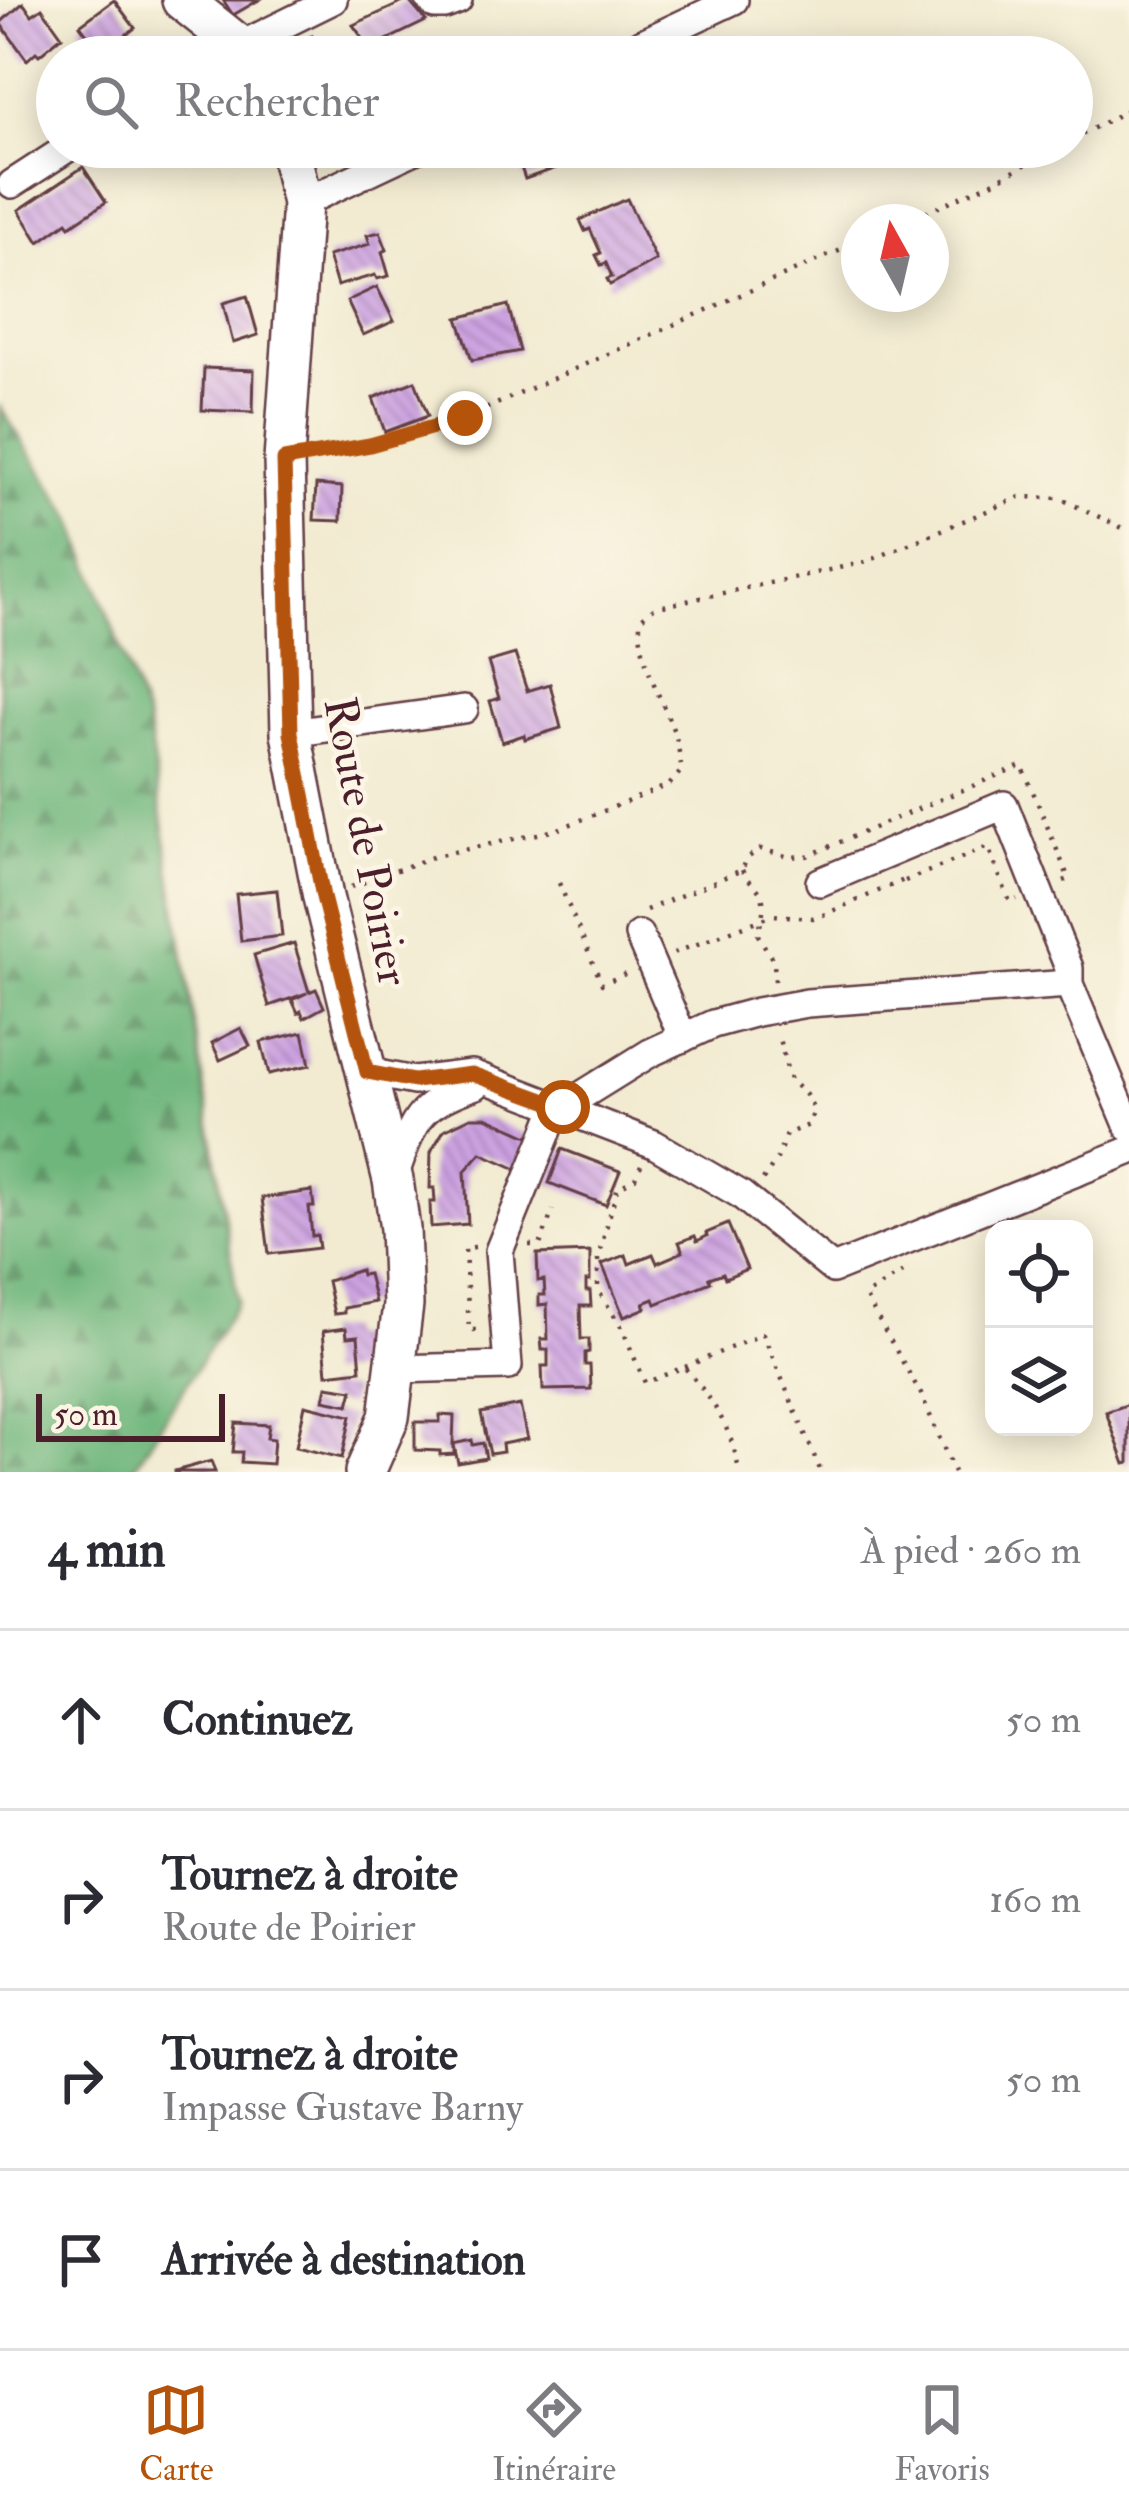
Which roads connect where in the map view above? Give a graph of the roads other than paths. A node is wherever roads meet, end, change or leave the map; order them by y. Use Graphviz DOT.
graph roads {
  1 [pos="182,0"];
  2 [pos="333,0"];
  3 [pos="430,0"];
  4 [pos="458,0"];
  5 [pos="734,0"];
  6 [pos="217,36"];
  7 [pos="268,36"];
  8 [pos="658,36"];
  9 [pos="37,168"];
  10 [pos="294,168"];
  11 [pos="377,168"];
  12 [pos="12,184"];
  13 [pos="302,203"];
  14 [pos="464,709"];
  15 [pos="291,733"];
  16 [pos="820,882"];
  17 [pos="639,935"];
  18 [pos="1069,984"];
  19 [pos="682,1038"];
  20 [pos="367,1072"];
  21 [pos="504,1087"];
  22 [pos="563,1107"];
  23 [pos="1129,1127"];
  24 [pos="1129,1151"];
  25 [pos="393,1180"];
  26 [pos="395,1369"];
  27 [pos="365,1472"];
  1 -- 6 [label="main road"];
  2 -- 7 [label="street"];
  3 -- 4 [label="street"];
  5 -- 8 [label="street"];
  9 -- 12 [label="street"];
  10 -- 13 [label="main road, Route de Poirier"];
  11 -- 13 [label="street"];
  13 -- 15 [label="main road, Route de Poirier"];
  14 -- 15 [label="street"];
  15 -- 20 [label="main road, Route de Poirier"];
  16 -- 18 [label="street"];
  17 -- 19 [label="street"];
  18 -- 19 [label="street"];
  18 -- 23 [label="street"];
  19 -- 22 [label="street"];
  20 -- 21 [label="street"];
  20 -- 25 [label="main road, Route de Poirier"];
  21 -- 22 [label="street"];
  21 -- 25 [label="street"];
  22 -- 24 [label="street"];
  22 -- 26 [label="street"];
  25 -- 26 [label="main road, Route de Poirier"];
  26 -- 27 [label="main road, Route de Poirier"];
}
